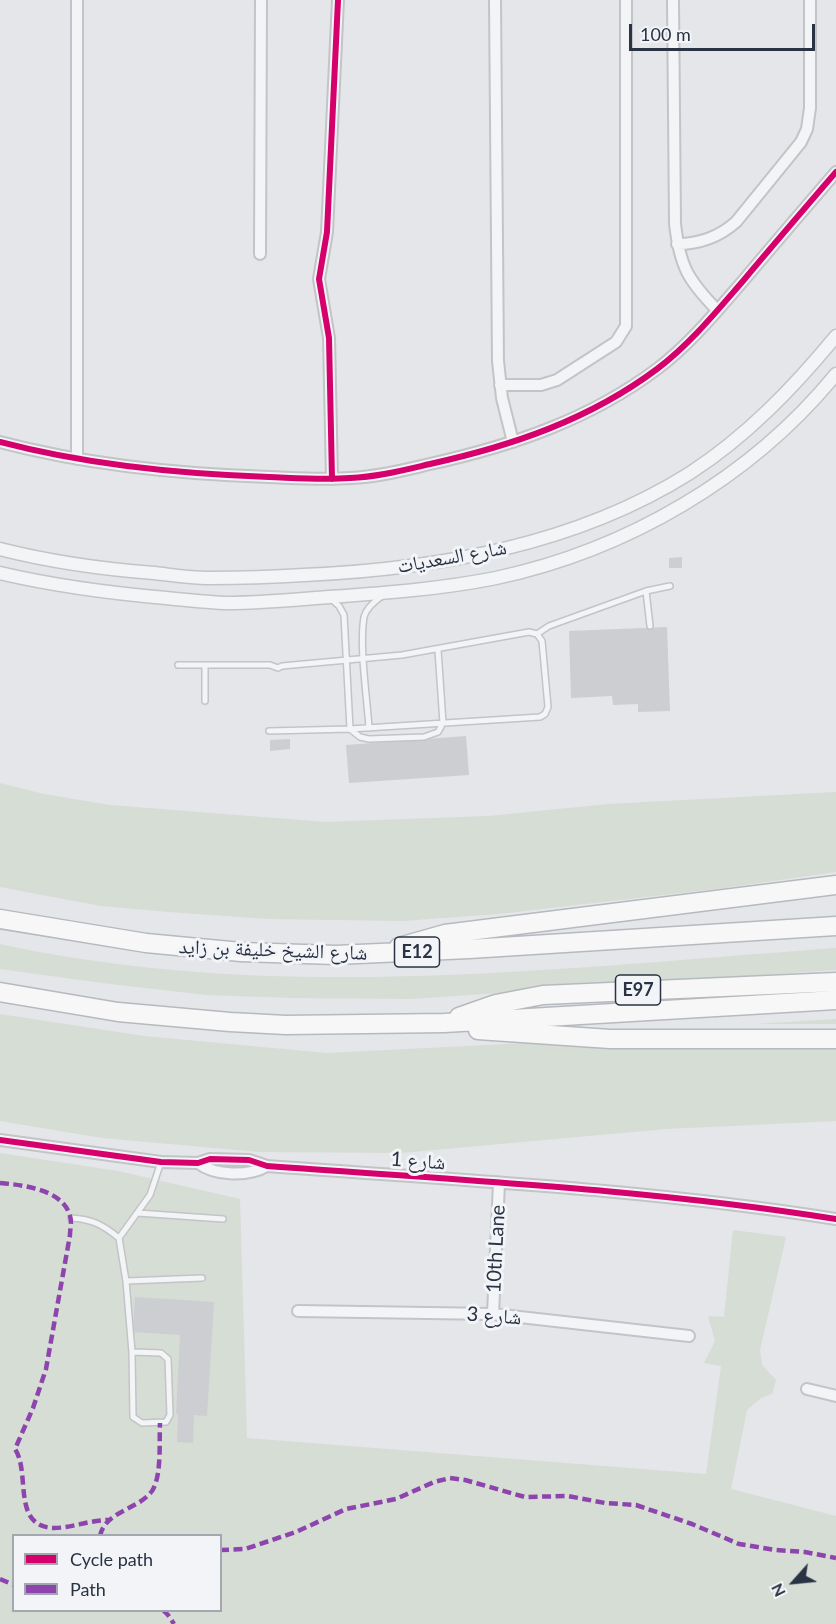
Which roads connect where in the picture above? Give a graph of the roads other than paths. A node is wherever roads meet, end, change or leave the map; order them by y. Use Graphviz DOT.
graph roads {
  1 [pos="77,0"];
  2 [pos="261,0"];
  3 [pos="338,0"];
  4 [pos="495,0"];
  5 [pos="626,0"];
  6 [pos="673,0"];
  7 [pos="810,0"];
  8 [pos="836,172"];
  9 [pos="677,244"];
  10 [pos="260,254"];
  11 [pos="717,310"];
  12 [pos="836,336"];
  13 [pos="836,374"];
  14 [pos="500,385"];
  15 [pos="0,442"];
  16 [pos="513,442"];
  17 [pos="76,459"];
  18 [pos="332,479"];
  19 [pos="0,549"];
  20 [pos="0,573"];
  21 [pos="670,586"];
  22 [pos="646,591"];
  23 [pos="387,592"];
  24 [pos="329,597"];
  25 [pos="650,626"];
  26 [pos="537,634"];
  27 [pos="438,650"];
  28 [pos="364,659"];
  29 [pos="346,662"];
  30 [pos="178,665"];
  31 [pos="204,665"];
  32 [pos="205,701"];
  33 [pos="443,723"];
  34 [pos="369,728"];
  35 [pos="350,729"];
  36 [pos="269,731"];
  37 [pos="836,885"];
  38 [pos="0,919"];
  39 [pos="836,926"];
  40 [pos="385,954"];
  41 [pos="836,982"];
  42 [pos="0,992"];
  43 [pos="836,1000"];
  44 [pos="444,1023"];
  45 [pos="836,1039"];
  46 [pos="0,1140"];
  47 [pos="161,1162"];
  48 [pos="499,1184"];
  49 [pos="138,1213"];
  50 [pos="71,1218"];
  51 [pos="223,1219"];
  52 [pos="836,1219"];
  53 [pos="119,1238"];
  54 [pos="202,1278"];
  55 [pos="126,1281"];
  56 [pos="298,1311"];
  57 [pos="493,1314"];
  58 [pos="689,1336"];
  59 [pos="132,1352"];
  60 [pos="807,1389"];
  61 [pos="836,1396"];
  1 -- 17 [label="street"];
  2 -- 10 [label="street"];
  3 -- 18 [label="street"];
  4 -- 14 [label="street"];
  5 -- 14 [label="street"];
  6 -- 9 [label="street"];
  7 -- 9 [label="street"];
  8 -- 11 [label="street"];
  9 -- 11 [label="street"];
  11 -- 16 [label="street"];
  12 -- 19 [label="street, شارع السعديات"];
  13 -- 23 [label="street, شارع السعديات"];
  14 -- 16 [label="street"];
  15 -- 17 [label="street"];
  16 -- 18 [label="street"];
  17 -- 18 [label="street"];
  20 -- 24 [label="street, شارع السعديات"];
  21 -- 22 [label="lane"];
  22 -- 25 [label="lane"];
  22 -- 26 [label="lane"];
  23 -- 24 [label="street, شارع السعديات"];
  23 -- 28 [label="lane"];
  24 -- 29 [label="lane"];
  26 -- 27 [label="lane"];
  26 -- 33 [label="lane"];
  27 -- 28 [label="lane"];
  27 -- 33 [label="lane"];
  28 -- 29 [label="lane"];
  28 -- 34 [label="lane"];
  29 -- 31 [label="lane"];
  29 -- 35 [label="lane"];
  30 -- 31 [label="lane"];
  31 -- 32 [label="lane"];
  33 -- 34 [label="lane"];
  33 -- 35 [label="lane"];
  34 -- 35 [label="lane"];
  35 -- 36 [label="lane"];
  37 -- 40 [label="highway"];
  38 -- 40 [label="highway, شارع الشيخ خليفة بن زايد / E12"];
  39 -- 40 [label="highway, شارع الشيخ خليفة بن زايد / E12"];
  41 -- 44 [label="highway, E97"];
  42 -- 44 [label="highway"];
  43 -- 44 [label="highway"];
  44 -- 45 [label="highway"];
  46 -- 47 [label="street, شارع 1"];
  47 -- 48 [label="street, شارع 1"];
  47 -- 49 [label="lane"];
  48 -- 52 [label="street, شارع 1"];
  48 -- 57 [label="street, 10th Lane"];
  49 -- 51 [label="lane"];
  49 -- 53 [label="lane"];
  50 -- 53 [label="lane"];
  53 -- 55 [label="lane"];
  54 -- 55 [label="lane"];
  55 -- 59 [label="lane"];
  56 -- 57 [label="street, شارع 3"];
  57 -- 58 [label="street, شارع 3"];
  59 -- 59 [label="lane"];
  60 -- 61 [label="street"];
}
